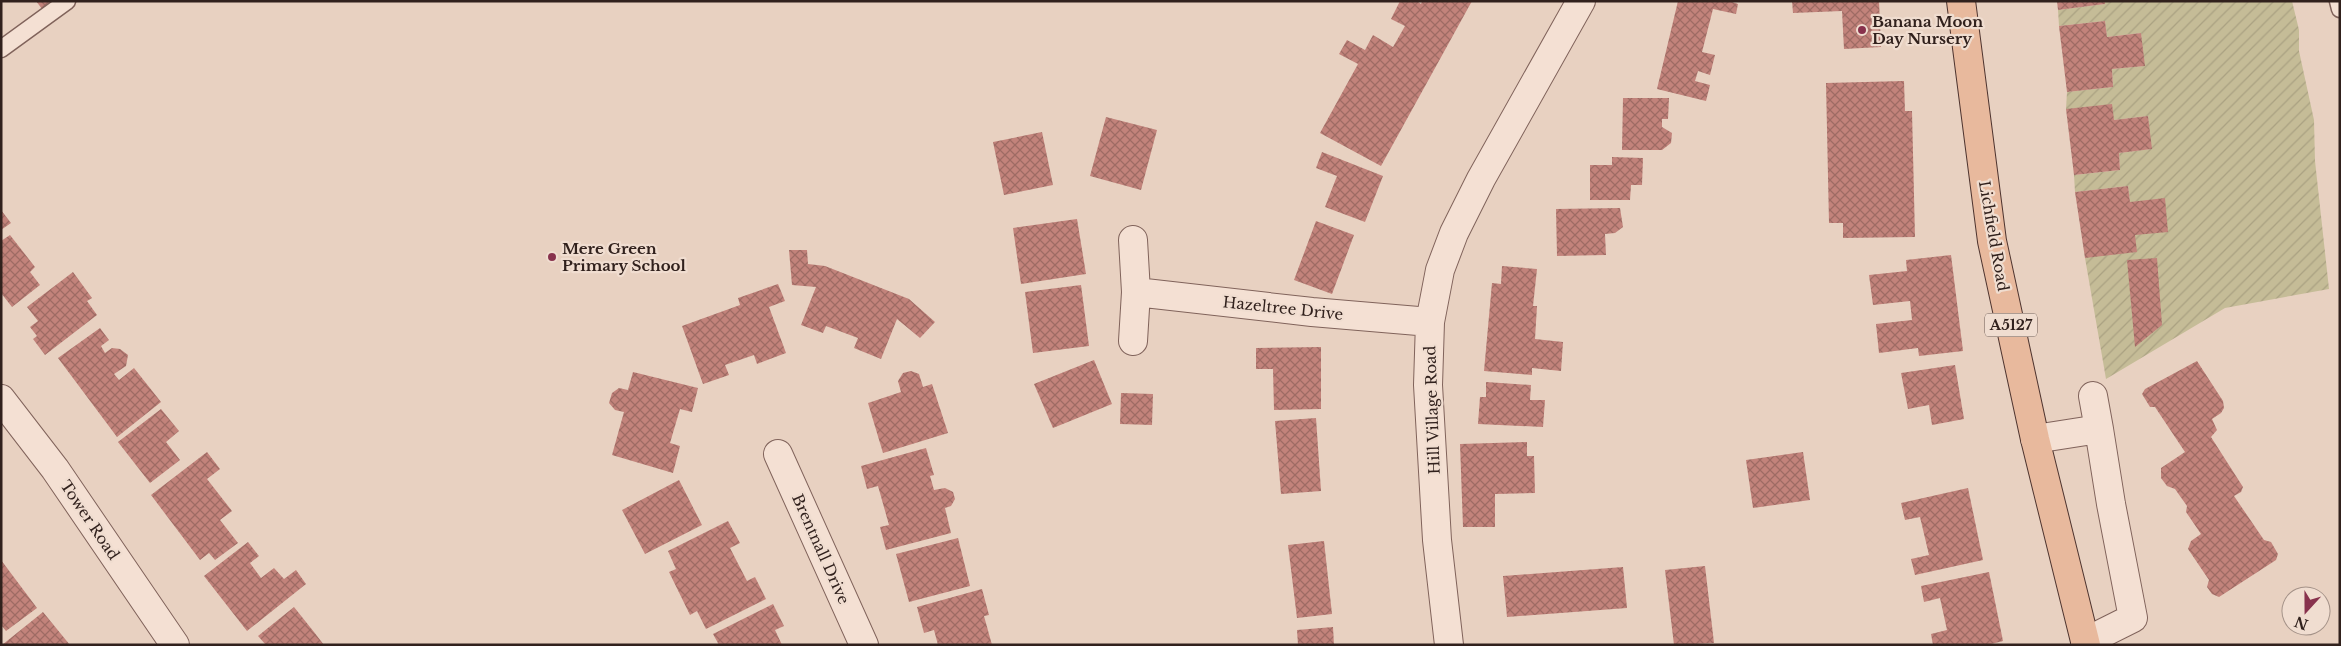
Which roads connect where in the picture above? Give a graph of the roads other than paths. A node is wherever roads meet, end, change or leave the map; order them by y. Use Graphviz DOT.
graph roads {
  1 [pos="67,1"];
  2 [pos="1581,1"];
  3 [pos="1961,1"];
  4 [pos="2338,1"];
  5 [pos="2340,9"];
  6 [pos="1,50"];
  7 [pos="1133,240"];
  8 [pos="1136,292"];
  9 [pos="1430,322"];
  10 [pos="1133,342"];
  11 [pos="2093,396"];
  12 [pos="1,399"];
  13 [pos="2099,429"];
  14 [pos="2035,439"];
  15 [pos="778,454"];
  16 [pos="2086,643"];
  17 [pos="175,645"];
  18 [pos="864,645"];
  19 [pos="1450,645"];
  1 -- 6 [label="lane"];
  2 -- 9 [label="street, Hill Village Road"];
  3 -- 14 [label="main road, Lichfield Road / A5127"];
  4 -- 5 [label="lane"];
  7 -- 8 [label="street"];
  8 -- 9 [label="street, Hazeltree Drive"];
  8 -- 10 [label="street"];
  9 -- 19 [label="street, Hill Village Road"];
  11 -- 13 [label="street"];
  12 -- 17 [label="street, Tower Road"];
  13 -- 14 [label="street"];
  13 -- 16 [label="street, Lichfield Road"];
  14 -- 16 [label="main road, Lichfield Road / A5127"];
  15 -- 18 [label="street, Brentnall Drive"];
}
